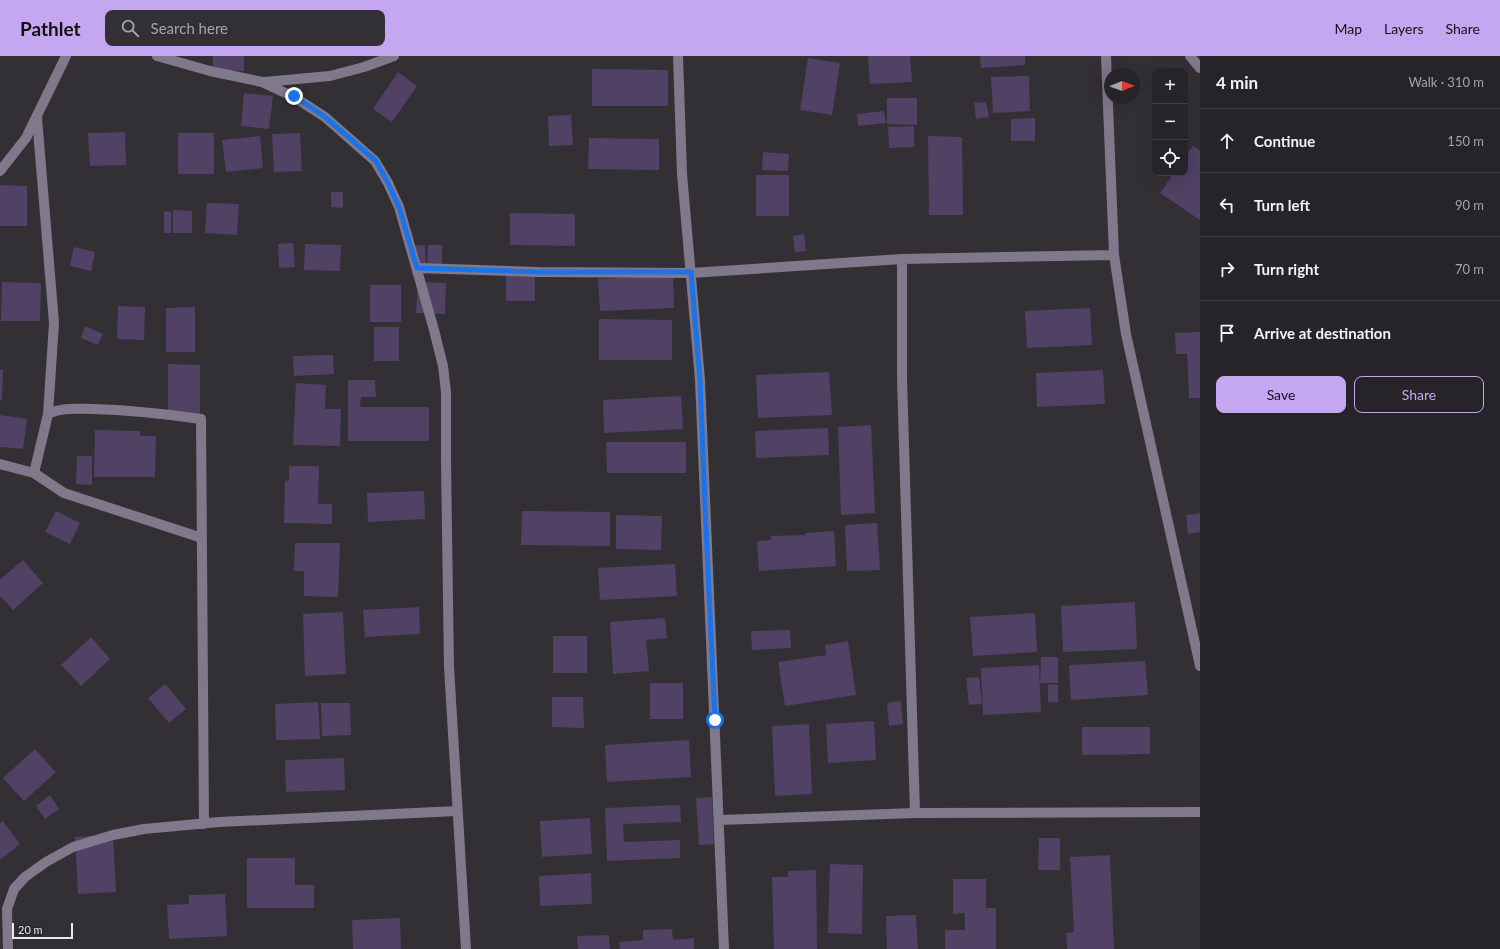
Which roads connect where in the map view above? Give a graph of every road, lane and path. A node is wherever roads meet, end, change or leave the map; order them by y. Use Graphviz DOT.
graph roads {
  1 [pos="66,56"];
  2 [pos="158,56"];
  3 [pos="394,56"];
  4 [pos="678,56"];
  5 [pos="1106,56"];
  6 [pos="1190,56"];
  7 [pos="1200,68"];
  8 [pos="262,82"];
  9 [pos="36,118"];
  10 [pos="0,171"];
  11 [pos="1114,255"];
  12 [pos="902,259"];
  13 [pos="417,268"];
  14 [pos="691,272"];
  15 [pos="48,414"];
  16 [pos="0,464"];
  17 [pos="34,473"];
  18 [pos="202,538"];
  19 [pos="1195,626"];
  20 [pos="1200,666"];
  21 [pos="457,811"];
  22 [pos="1200,812"];
  23 [pos="914,813"];
  24 [pos="719,820"];
  25 [pos="204,824"];
  26 [pos="8,949"];
  27 [pos="466,949"];
  28 [pos="724,949"];
  1 -- 9 [label="street"];
  2 -- 8 [label="street"];
  3 -- 8 [label="street"];
  4 -- 14 [label="street"];
  5 -- 11 [label="street"];
  6 -- 7 [label="street"];
  8 -- 13 [label="street"];
  9 -- 10 [label="street"];
  9 -- 15 [label="street"];
  11 -- 12 [label="street"];
  11 -- 19 [label="street"];
  12 -- 14 [label="street"];
  12 -- 23 [label="street"];
  13 -- 14 [label="street"];
  13 -- 21 [label="street"];
  14 -- 24 [label="street"];
  15 -- 17 [label="street"];
  15 -- 18 [label="street"];
  16 -- 17 [label="street"];
  17 -- 18 [label="street"];
  18 -- 25 [label="street"];
  19 -- 20 [label="street"];
  21 -- 25 [label="street"];
  21 -- 27 [label="street"];
  22 -- 23 [label="street"];
  23 -- 24 [label="street"];
  24 -- 28 [label="street"];
  25 -- 26 [label="street"];
}
